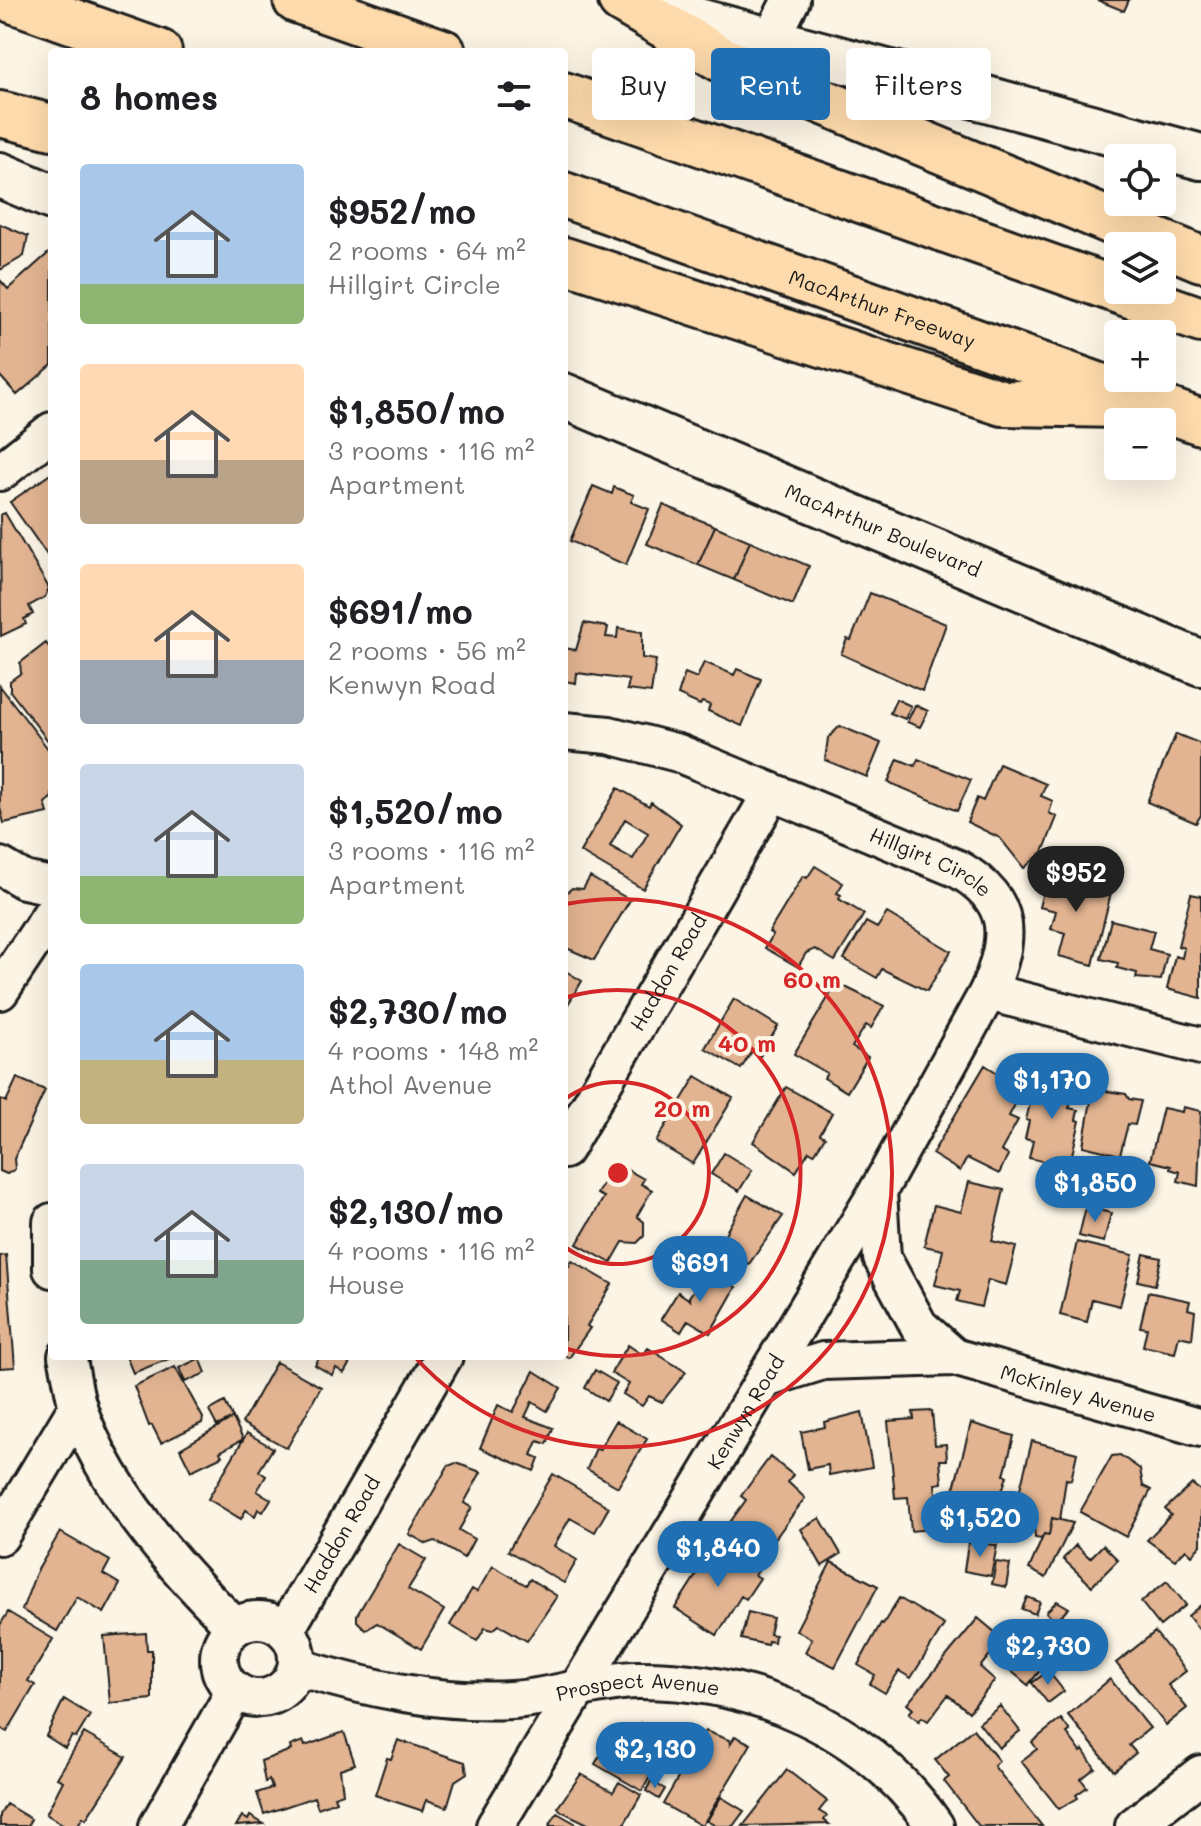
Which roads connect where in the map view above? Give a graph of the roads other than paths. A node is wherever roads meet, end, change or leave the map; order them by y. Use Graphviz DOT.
graph roads {
  1 [pos="12,0"];
  2 [pos="296,0"];
  3 [pos="621,0"];
  4 [pos="791,0"];
  5 [pos="771,39"];
  6 [pos="148,48"];
  7 [pos="432,48"];
  8 [pos="568,96"];
  9 [pos="0,114"];
  10 [pos="48,126"];
  11 [pos="1201,157"];
  12 [pos="0,175"];
  13 [pos="48,195"];
  14 [pos="568,196"];
  15 [pos="1201,259"];
  16 [pos="568,261"];
  17 [pos="1201,320"];
  18 [pos="568,398"];
  19 [pos="1160,406"];
  20 [pos="1201,422"];
  21 [pos="48,434"];
  22 [pos="0,472"];
  23 [pos="1201,663"];
  24 [pos="568,732"];
  25 [pos="771,794"];
  26 [pos="0,866"];
  27 [pos="48,885"];
  28 [pos="48,919"];
  29 [pos="0,991"];
  30 [pos="988,992"];
  31 [pos="1201,1046"];
  32 [pos="568,1143"];
  33 [pos="878,1191"];
  34 [pos="954,1357"];
  35 [pos="68,1360"];
  36 [pos="442,1360"];
  37 [pos="768,1378"];
  38 [pos="78,1406"];
  39 [pos="1201,1428"];
  40 [pos="0,1536"];
  41 [pos="235,1627"];
  42 [pos="285,1631"];
  43 [pos="297,1667"];
  44 [pos="578,1687"];
  45 [pos="235,1691"];
  46 [pos="1201,1774"];
  47 [pos="158,1826"];
  48 [pos="495,1826"];
  49 [pos="935,1826"];
  50 [pos="1134,1826"];
  1 -- 6 [label="highway"];
  2 -- 7 [label="highway"];
  3 -- 5 [label="main road"];
  3 -- 15 [label="highway"];
  4 -- 5 [label="street"];
  5 -- 11 [label="main road"];
  8 -- 17 [label="highway"];
  9 -- 10 [label="highway"];
  12 -- 13 [label="main road"];
  14 -- 19 [label="highway, MacArthur Freeway"];
  16 -- 19 [label="highway"];
  18 -- 23 [label="main road, MacArthur Boulevard"];
  19 -- 20 [label="highway, MacArthur Freeway"];
  21 -- 22 [label="street"];
  24 -- 25 [label="street, Hillgirt Circle"];
  25 -- 30 [label="street, Hillgirt Circle"];
  25 -- 32 [label="street, Haddon Road"];
  26 -- 27 [label="street"];
  28 -- 29 [label="street"];
  30 -- 31 [label="street"];
  30 -- 33 [label="street, Kenwyn Road"];
  33 -- 34 [label="street, McKinley Avenue"];
  33 -- 37 [label="street, Kenwyn Road"];
  34 -- 37 [label="street, McKinley Avenue"];
  34 -- 39 [label="street, McKinley Avenue"];
  35 -- 38 [label="street"];
  36 -- 42 [label="street, Haddon Road"];
  37 -- 44 [label="street, Kenwyn Road"];
  38 -- 40 [label="street"];
  38 -- 41 [label="street"];
  41 -- 42 [label="street"];
  41 -- 45 [label="street"];
  42 -- 43 [label="street"];
  43 -- 44 [label="street, Prospect Avenue"];
  43 -- 45 [label="street"];
  44 -- 48 [label="street, Kenwyn Road"];
  44 -- 49 [label="street, Prospect Avenue"];
  45 -- 47 [label="street"];
  46 -- 50 [label="street"];
}
